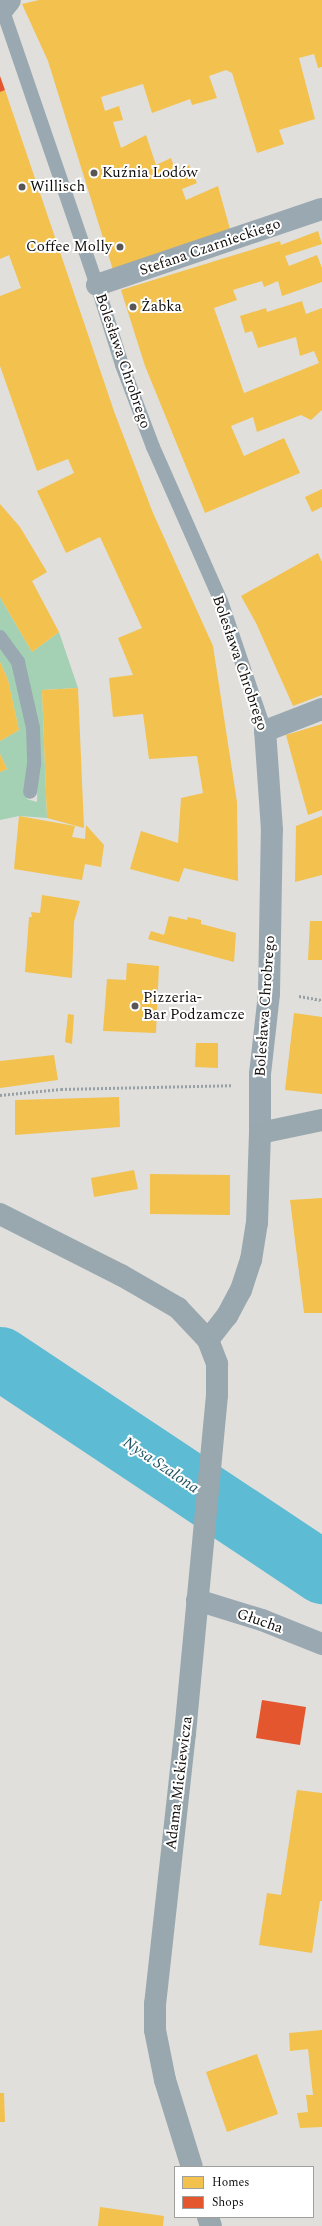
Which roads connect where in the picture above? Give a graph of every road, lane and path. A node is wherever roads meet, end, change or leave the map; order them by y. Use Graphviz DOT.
graph roads {
  1 [pos="4,8"];
  2 [pos="322,209"];
  3 [pos="97,285"];
  4 [pos="0,637"];
  5 [pos="322,709"];
  6 [pos="265,731"];
  7 [pos="30,792"];
  8 [pos="238,1085"];
  9 [pos="0,1095"];
  10 [pos="322,1120"];
  11 [pos="260,1133"];
  12 [pos="0,1214"];
  13 [pos="208,1340"];
  14 [pos="197,1600"];
  15 [pos="322,1644"];
  16 [pos="192,2166"];
  1 -- 3 [label="lane, Bolesława Chrobrego"];
  2 -- 3 [label="street, Stefana Czarnieckiego"];
  3 -- 6 [label="lane, Bolesława Chrobrego"];
  4 -- 7 [label="lane"];
  5 -- 6 [label="street"];
  6 -- 11 [label="street, Bolesława Chrobrego"];
  8 -- 9 [label="path"];
  10 -- 11 [label="main road"];
  11 -- 13 [label="main road, Bolesława Chrobrego"];
  12 -- 13 [label="main road"];
  13 -- 14 [label="main road, Adama Mickiewicza"];
  14 -- 15 [label="street, Głucha"];
  14 -- 16 [label="main road, Adama Mickiewicza"];
}
